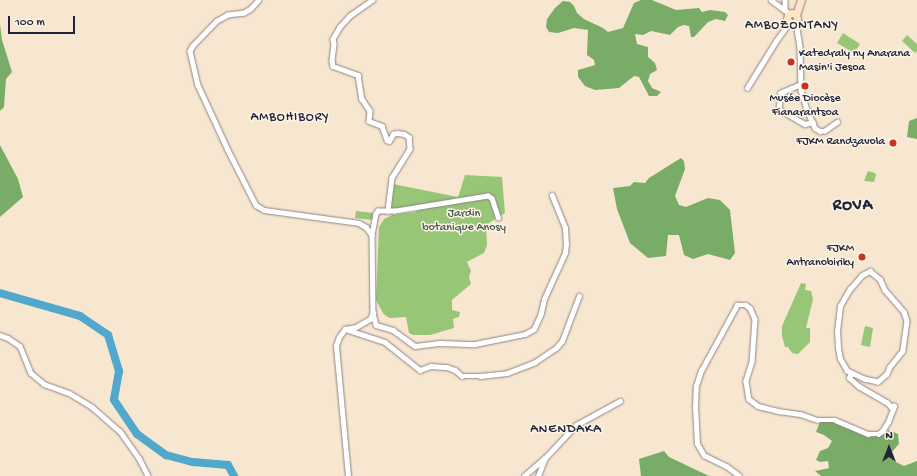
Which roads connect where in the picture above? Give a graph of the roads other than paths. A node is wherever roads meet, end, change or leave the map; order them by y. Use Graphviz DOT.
graph roads {
  1 [pos="259,0"];
  2 [pos="373,0"];
  3 [pos="771,0"];
  4 [pos="801,0"];
  5 [pos="784,1"];
  6 [pos="791,17"];
  7 [pos="800,85"];
  8 [pos="747,88"];
  9 [pos="813,122"];
  10 [pos="837,122"];
  11 [pos="552,195"];
  12 [pos="388,211"];
  13 [pos="498,218"];
  14 [pos="372,235"];
  15 [pos="579,296"];
  16 [pos="373,313"];
  17 [pos="345,329"];
  18 [pos="0,335"];
  19 [pos="851,373"];
  20 [pos="620,401"];
  21 [pos="545,458"];
  22 [pos="148,476"];
  23 [pos="348,476"];
  24 [pos="524,476"];
  25 [pos="538,476"];
  26 [pos="739,476"];
  1 -- 14 [label="street"];
  2 -- 12 [label="street"];
  3 -- 6 [label="street"];
  4 -- 6 [label="street"];
  5 -- 6 [label="street"];
  6 -- 7 [label="street"];
  6 -- 8 [label="street"];
  7 -- 9 [label="street"];
  7 -- 9 [label="street"];
  9 -- 10 [label="street"];
  11 -- 16 [label="street"];
  12 -- 13 [label="street"];
  12 -- 14 [label="street"];
  14 -- 16 [label="street"];
  15 -- 17 [label="street"];
  16 -- 17 [label="street"];
  17 -- 23 [label="street"];
  18 -- 22 [label="street"];
  19 -- 19 [label="street"];
  19 -- 26 [label="street"];
  20 -- 21 [label="street"];
  21 -- 24 [label="street"];
  21 -- 25 [label="street"];
}
